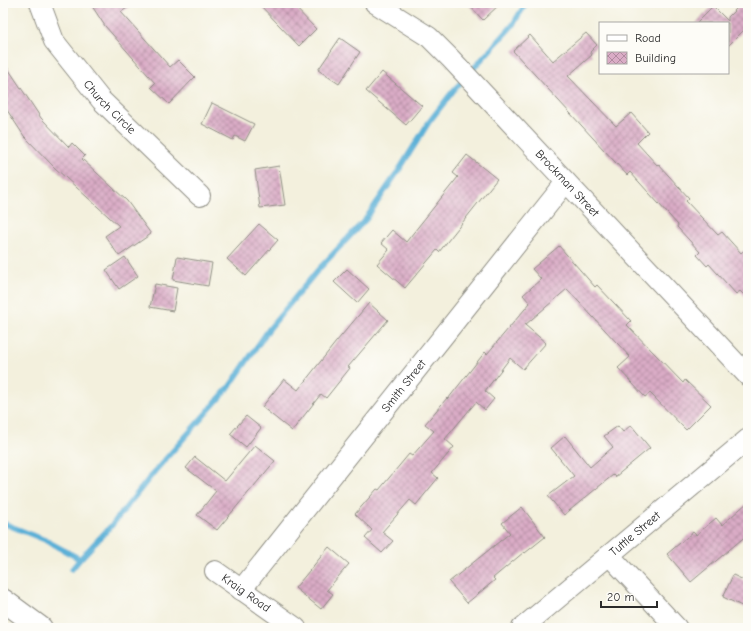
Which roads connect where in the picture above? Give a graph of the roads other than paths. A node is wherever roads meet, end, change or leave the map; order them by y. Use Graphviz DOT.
graph roads {
  1 [pos="40,3"];
  2 [pos="375,3"];
  3 [pos="566,182"];
  4 [pos="200,196"];
  5 [pos="748,376"];
  6 [pos="748,439"];
  7 [pos="609,554"];
  8 [pos="215,572"];
  9 [pos="242,590"];
  10 [pos="3,600"];
  11 [pos="41,628"];
  12 [pos="296,628"];
  13 [pos="522,628"];
  14 [pos="677,628"];
  1 -- 4 [label="street, Church Circle"];
  2 -- 3 [label="street, Brockman Street"];
  3 -- 5 [label="street, Brockman Street"];
  3 -- 9 [label="street, Smith Street"];
  6 -- 7 [label="street, Tuttle Street"];
  7 -- 13 [label="street, Tuttle Street"];
  7 -- 14 [label="street"];
  8 -- 9 [label="street, Kraig Road"];
  9 -- 12 [label="street, Kraig Road"];
  10 -- 11 [label="highway"];
}
